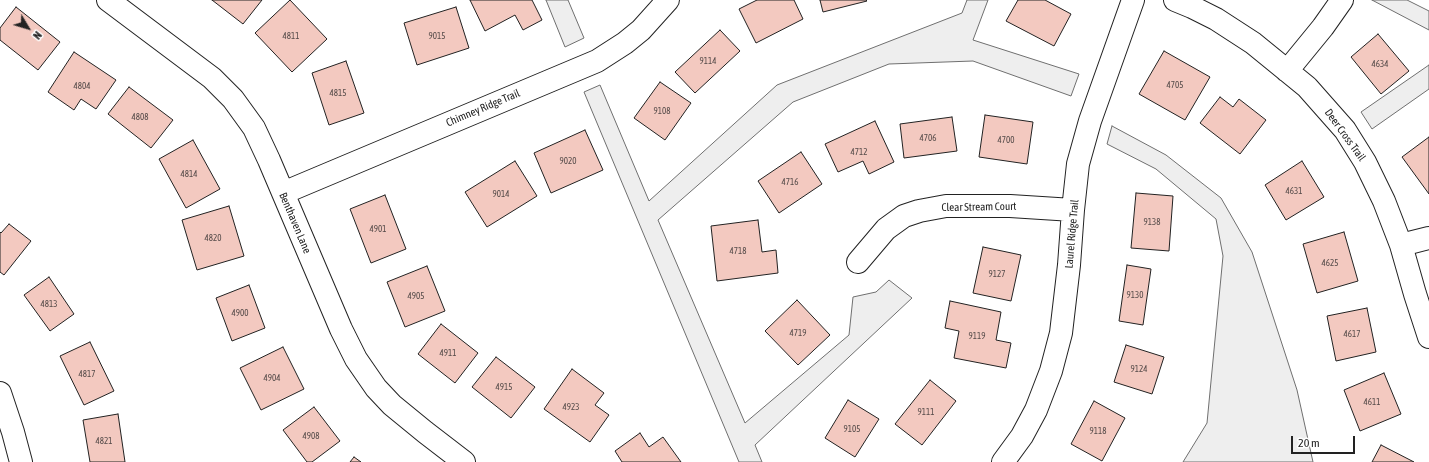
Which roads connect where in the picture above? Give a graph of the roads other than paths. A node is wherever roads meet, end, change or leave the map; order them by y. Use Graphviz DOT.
graph roads {
  1 [pos="108,0"];
  2 [pos="668,0"];
  3 [pos="1133,0"];
  4 [pos="1175,0"];
  5 [pos="1342,0"];
  6 [pos="1287,71"];
  7 [pos="283,193"];
  8 [pos="1073,210"];
  9 [pos="1429,238"];
  10 [pos="1402,245"];
  11 [pos="858,262"];
  12 [pos="1429,337"];
  13 [pos="0,393"];
  14 [pos="21,462"];
  15 [pos="464,462"];
  16 [pos="1003,462"];
  1 -- 7 [label="street, Benthaven Lane"];
  2 -- 7 [label="street, Chimney Ridge Trail"];
  3 -- 8 [label="street, Laurel Ridge Trail"];
  4 -- 6 [label="street, Deer Cross Trail"];
  5 -- 6 [label="street"];
  6 -- 10 [label="street, Deer Cross Trail"];
  7 -- 15 [label="street, Benthaven Lane"];
  8 -- 11 [label="street, Clear Stream Court"];
  8 -- 16 [label="street, Laurel Ridge Trail"];
  9 -- 10 [label="street"];
  10 -- 12 [label="street, Deer Cross Trail"];
  13 -- 14 [label="street"];
}
